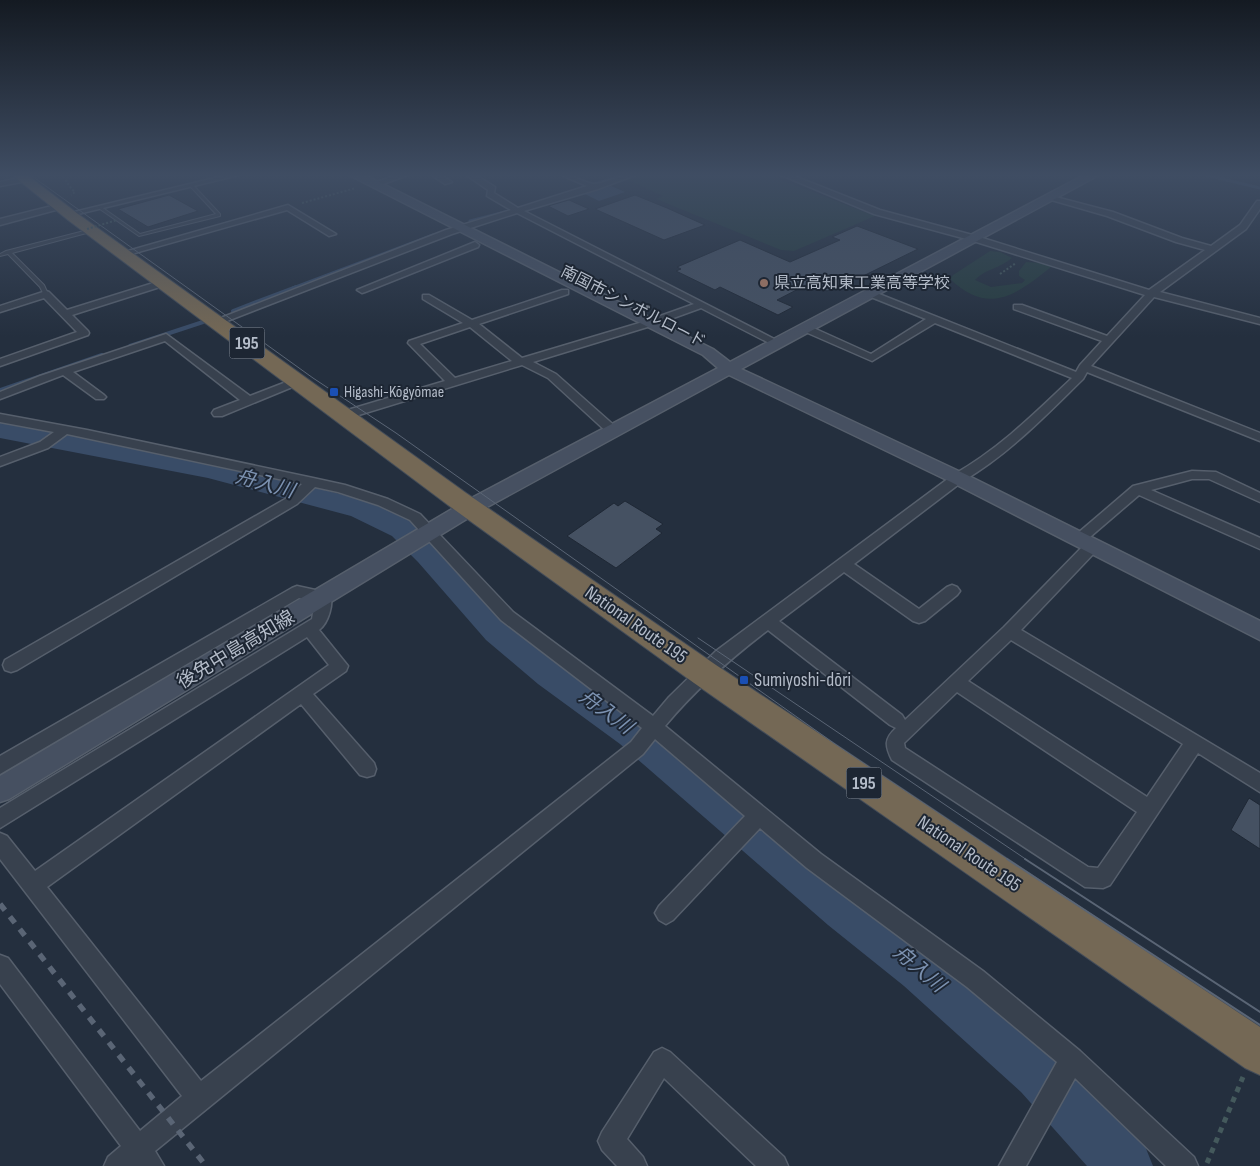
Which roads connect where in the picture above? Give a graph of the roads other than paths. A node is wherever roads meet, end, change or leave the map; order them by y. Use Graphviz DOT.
graph roads {
  1 [pos="129,228"];
  2 [pos="168,228"];
  3 [pos="212,228"];
  4 [pos="323,228"];
  5 [pos="453,228"];
  6 [pos="453,228"];
  7 [pos="461,228"];
  8 [pos="552,228"];
  9 [pos="938,228"];
  10 [pos="991,228"];
  11 [pos="1148,228"];
  12 [pos="1241,228"];
  13 [pos="89,229"];
  14 [pos="456,230"];
  15 [pos="332,234"];
  16 [pos="973,238"];
  17 [pos="474,245"];
  18 [pos="1213,250"];
  19 [pos="8,252"];
  20 [pos="125,253"];
  21 [pos="0,255"];
  22 [pos="362,265"];
  23 [pos="389,279"];
  24 [pos="163,282"];
  25 [pos="362,290"];
  26 [pos="565,292"];
  27 [pos="869,293"];
  28 [pos="1151,293"];
  29 [pos="46,294"];
  30 [pos="426,297"];
  31 [pos="701,305"];
  32 [pos="1018,307"];
  33 [pos="0,309"];
  34 [pos="66,314"];
  35 [pos="934,319"];
  36 [pos="218,321"];
  37 [pos="1260,321"];
  38 [pos="650,323"];
  39 [pos="472,324"];
  40 [pos="633,328"];
  41 [pos="805,328"];
  42 [pos="1109,340"];
  43 [pos="777,343"];
  44 [pos="522,362"];
  45 [pos="0,363"];
  46 [pos="729,369"];
  47 [pos="65,371"];
  48 [pos="1081,372"];
  49 [pos="298,381"];
  50 [pos="453,383"];
  51 [pos="0,396"];
  52 [pos="100,397"];
  53 [pos="248,401"];
  54 [pos="218,413"];
  55 [pos="345,415"];
  56 [pos="4,423"];
  57 [pos="64,430"];
  58 [pos="613,431"];
  59 [pos="1260,437"];
  60 [pos="0,462"];
  61 [pos="958,478"];
  62 [pos="313,482"];
  63 [pos="1138,489"];
  64 [pos="1260,498"];
  65 [pos="471,507"];
  66 [pos="420,538"];
  67 [pos="1085,542"];
  68 [pos="1260,544"];
  69 [pos="844,564"];
  70 [pos="952,591"];
  71 [pos="324,597"];
  72 [pos="768,621"];
  73 [pos="309,628"];
  74 [pos="1010,631"];
  75 [pos="1260,631"];
  76 [pos="11,665"];
  77 [pos="705,674"];
  78 [pos="956,682"];
  79 [pos="302,693"];
  80 [pos="896,720"];
  81 [pos="647,736"];
  82 [pos="1195,742"];
  83 [pos="0,766"];
  84 [pos="367,769"];
  85 [pos="1260,783"];
  86 [pos="0,790"];
  87 [pos="1149,809"];
  88 [pos="758,815"];
  89 [pos="0,819"];
  90 [pos="0,844"];
  91 [pos="32,885"];
  92 [pos="666,913"];
  93 [pos="0,966"];
  94 [pos="1258,1048"];
  95 [pos="1069,1064"];
  96 [pos="198,1098"];
  97 [pos="144,1157"];
  98 [pos="117,1166"];
  99 [pos="634,1166"];
  100 [pos="775,1166"];
  101 [pos="1012,1166"];
  102 [pos="1185,1166"];
  1 -- 2 [label="lane"];
  3 -- 20 [label="street"];
  4 -- 15 [label="street"];
  5 -- 14 [label="street, 南国市シンボルロード"];
  6 -- 14 [label="street, 南国市シンボルロード"];
  7 -- 14 [label="street"];
  8 -- 31 [label="street"];
  9 -- 16 [label="street"];
  10 -- 16 [label="street, 後免中島高知線"];
  11 -- 18 [label="street"];
  12 -- 18 [label="street"];
  13 -- 19 [label="lane"];
  13 -- 20 [label="highway, National Route 195 / 195"];
  14 -- 17 [label="street, 南国市シンボルロード"];
  14 -- 22 [label="street"];
  14 -- 38 [label="street, 南国市シンボルロード"];
  16 -- 27 [label="street, 後免中島高知線"];
  16 -- 28 [label="street"];
  17 -- 23 [label="street"];
  17 -- 26 [label="street, 南国市シンボルロード"];
  18 -- 28 [label="street"];
  19 -- 21 [label="lane"];
  19 -- 29 [label="lane"];
  20 -- 24 [label="highway, National Route 195 / 195"];
  22 -- 23 [label="street"];
  22 -- 36 [label="street"];
  23 -- 25 [label="street"];
  24 -- 34 [label="street"];
  24 -- 36 [label="highway, National Route 195 / 195"];
  26 -- 39 [label="street"];
  26 -- 40 [label="street, 南国市シンボルロード"];
  27 -- 35 [label="street"];
  27 -- 41 [label="street, 後免中島高知線"];
  28 -- 37 [label="street"];
  28 -- 42 [label="street"];
  29 -- 33 [label="street"];
  29 -- 34 [label="street"];
  30 -- 39 [label="street"];
  31 -- 38 [label="street"];
  31 -- 43 [label="street"];
  32 -- 42 [label="street"];
  34 -- 45 [label="street"];
  35 -- 41 [label="street"];
  35 -- 48 [label="street"];
  36 -- 49 [label="highway, National Route 195 / 195"];
  38 -- 40 [label="street"];
  38 -- 46 [label="street, 南国市シンボルロード"];
  39 -- 44 [label="street"];
  39 -- 50 [label="street"];
  40 -- 44 [label="street"];
  40 -- 46 [label="street, 南国市シンボルロード"];
  41 -- 43 [label="street, 後免中島高知線"];
  42 -- 48 [label="street"];
  43 -- 46 [label="street, 後免中島高知線"];
  44 -- 50 [label="street"];
  44 -- 58 [label="street"];
  46 -- 58 [label="street, 後免中島高知線"];
  46 -- 61 [label="street"];
  47 -- 51 [label="street"];
  47 -- 52 [label="street"];
  47 -- 53 [label="street"];
  48 -- 59 [label="street"];
  48 -- 61 [label="street"];
  49 -- 53 [label="street"];
  49 -- 55 [label="highway, National Route 195 / 195"];
  50 -- 55 [label="street"];
  53 -- 54 [label="street"];
  55 -- 65 [label="highway, National Route 195 / 195"];
  56 -- 57 [label="street"];
  57 -- 60 [label="street"];
  57 -- 62 [label="street"];
  58 -- 65 [label="street, 後免中島高知線"];
  61 -- 67 [label="street"];
  61 -- 69 [label="street"];
  62 -- 66 [label="street"];
  62 -- 76 [label="street"];
  63 -- 64 [label="street"];
  63 -- 67 [label="street"];
  63 -- 68 [label="street"];
  65 -- 66 [label="street, 後免中島高知線"];
  65 -- 77 [label="highway, National Route 195 / 195"];
  66 -- 71 [label="street, 後免中島高知線"];
  66 -- 81 [label="street"];
  67 -- 74 [label="street"];
  67 -- 75 [label="street"];
  69 -- 70 [label="street"];
  69 -- 72 [label="street"];
  71 -- 73 [label="street"];
  71 -- 83 [label="street"];
  71 -- 86 [label="street, 後免中島高知線"];
  72 -- 77 [label="street"];
  72 -- 80 [label="street"];
  73 -- 79 [label="street"];
  73 -- 89 [label="street"];
  74 -- 78 [label="street"];
  74 -- 82 [label="street"];
  77 -- 81 [label="street"];
  77 -- 94 [label="highway, National Route 195 / 195"];
  78 -- 87 [label="street"];
  78 -- 87 [label="street"];
  79 -- 84 [label="street"];
  79 -- 91 [label="street"];
  81 -- 88 [label="street"];
  81 -- 96 [label="street"];
  82 -- 85 [label="street"];
  82 -- 87 [label="street"];
  88 -- 92 [label="street"];
  88 -- 95 [label="street"];
  90 -- 91 [label="street"];
  91 -- 96 [label="street"];
  93 -- 97 [label="street"];
  95 -- 101 [label="street"];
  95 -- 102 [label="street"];
  96 -- 97 [label="street"];
  97 -- 98 [label="street"];
  99 -- 100 [label="street"];
}
